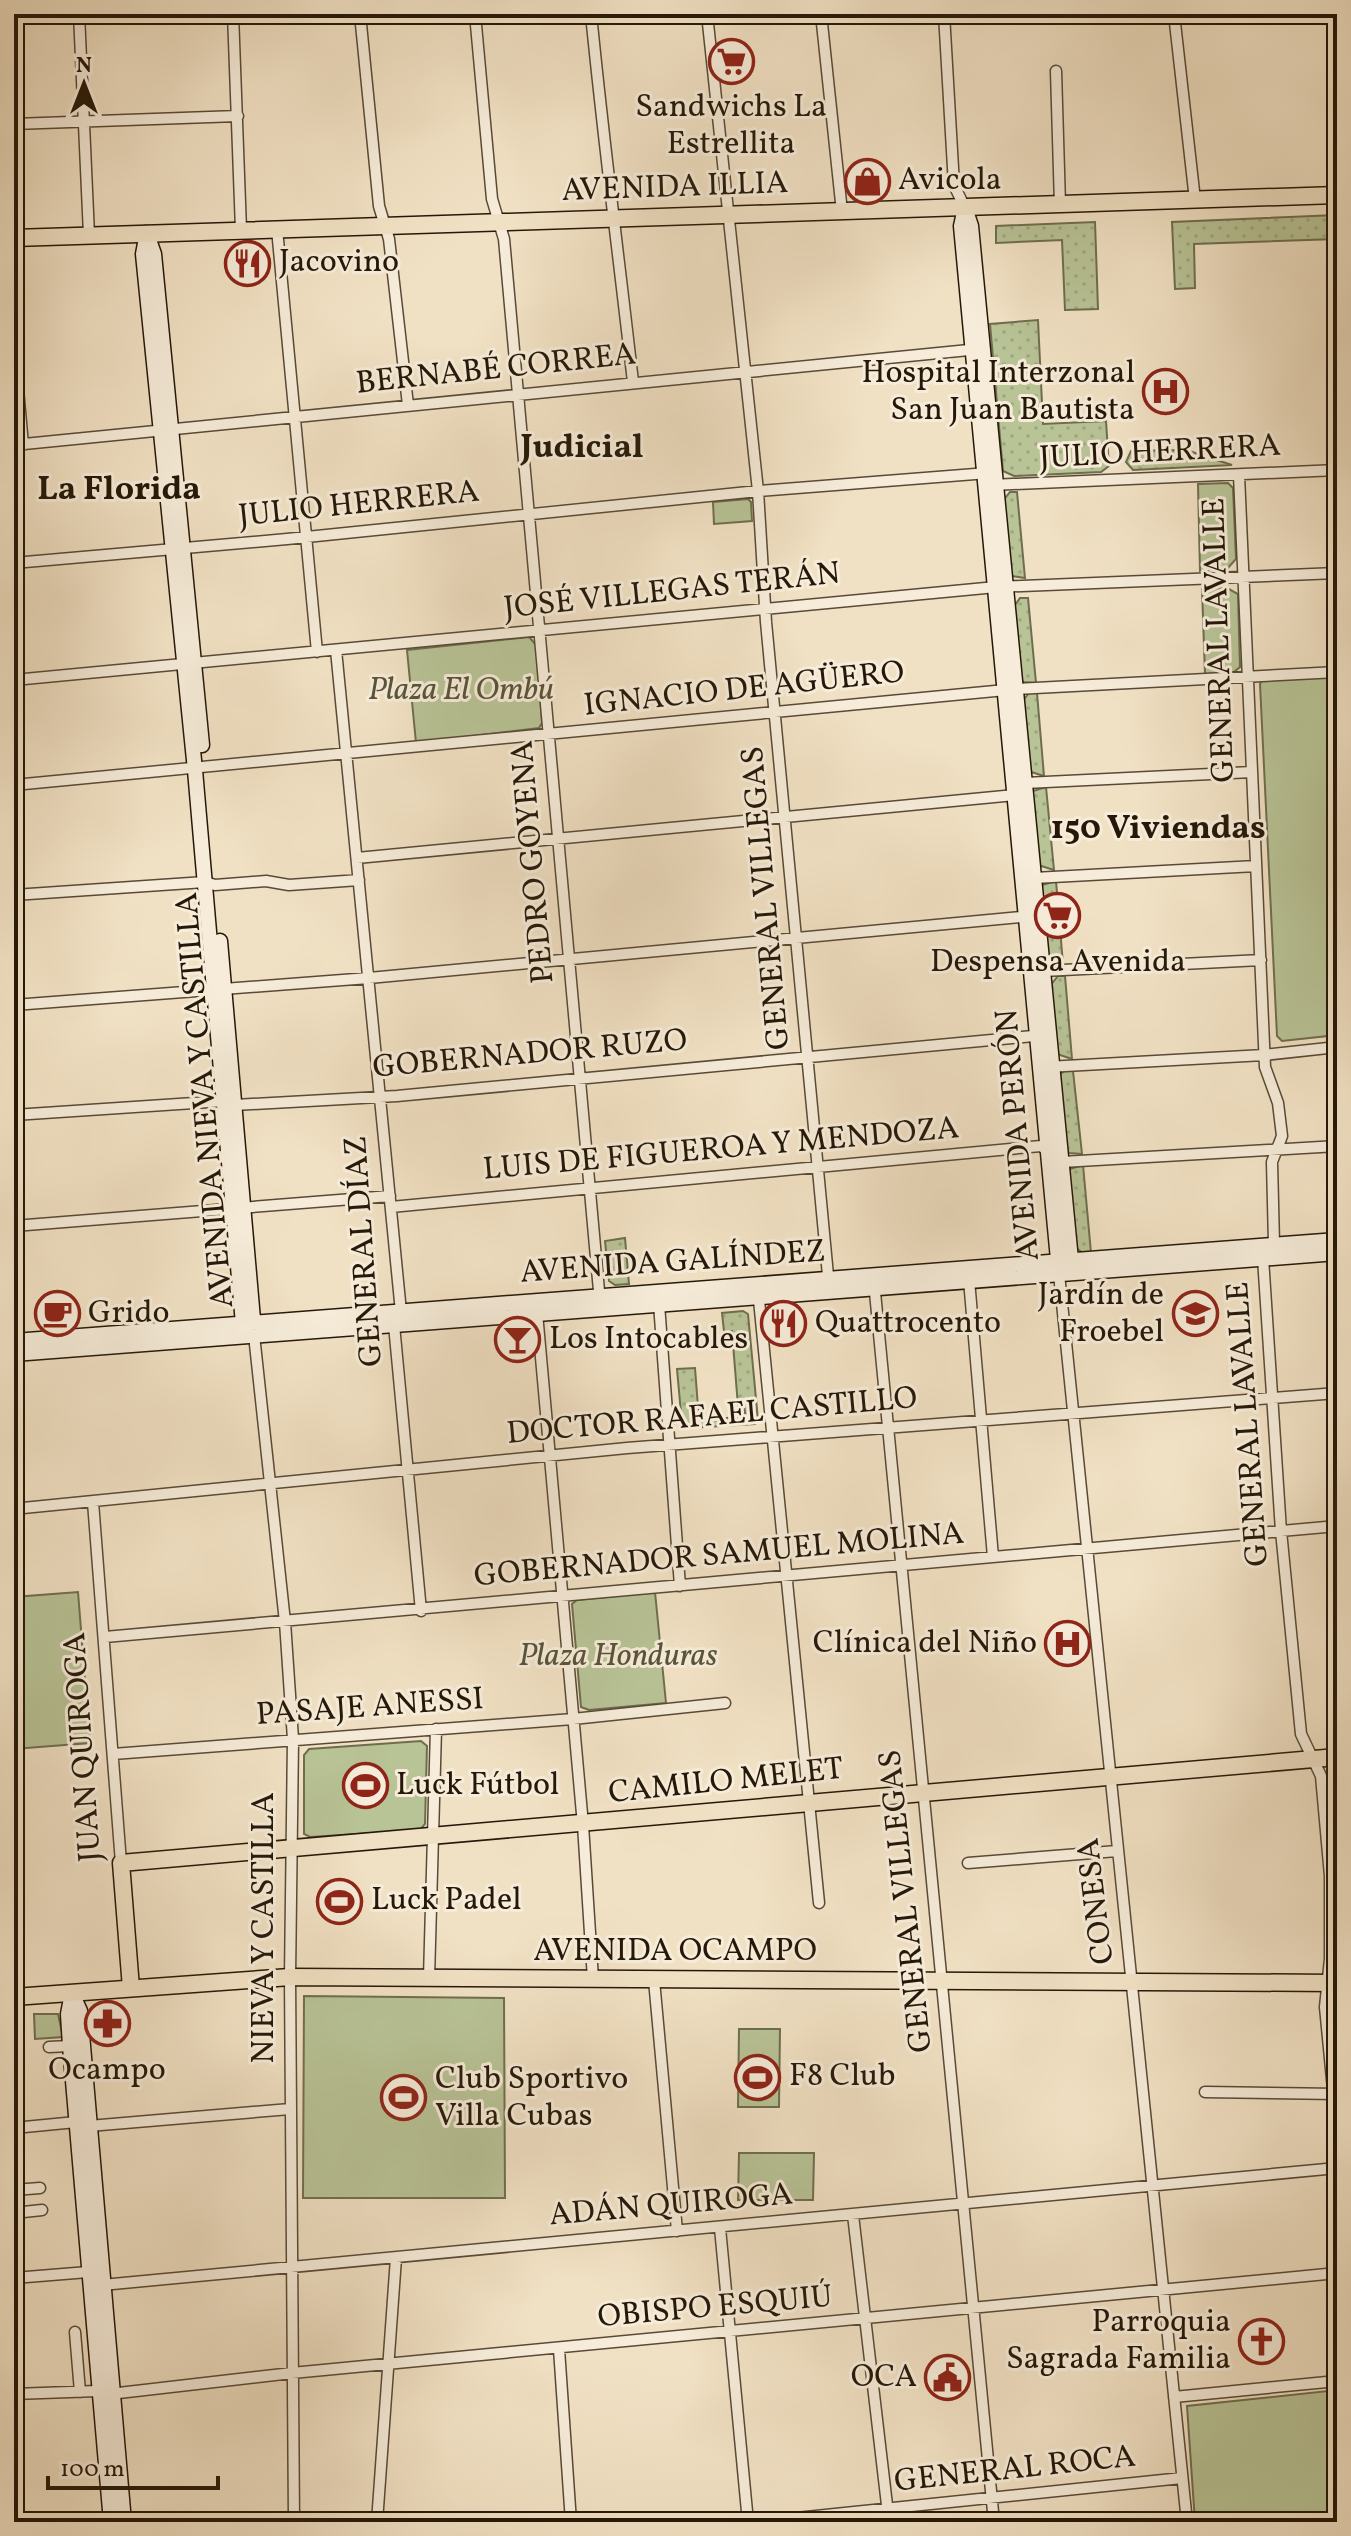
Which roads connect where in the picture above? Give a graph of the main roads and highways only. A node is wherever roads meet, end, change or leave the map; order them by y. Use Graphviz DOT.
graph roads {
  1 [pos="1337,195"];
  2 [pos="965,208"];
  3 [pos="147,233"];
  4 [pos="14,238"];
  5 [pos="1011,690"];
  6 [pos="1032,916"];
  7 [pos="1044,1035"];
  8 [pos="1337,1240"];
  9 [pos="1337,1253"];
  10 [pos="1063,1265"];
  11 [pos="874,1281"];
  12 [pos="758,1290"];
  13 [pos="600,1302"];
  14 [pos="398,1318"];
  15 [pos="251,1327"];
  16 [pos="14,1341"];
  17 [pos="14,1354"];
  18 [pos="1337,1757"];
  19 [pos="121,1863"];
  20 [pos="1332,1983"];
  21 [pos="131,1988"];
  22 [pos="72,1993"];
  23 [pos="14,1997"];
  24 [pos="82,2124"];
  25 [pos="104,2392"];
  26 [pos="111,2522"];
  27 [pos="124,2522"];
  1 -- 2 [label="main road, AVENIDA ILLIA"];
  2 -- 3 [label="main road, AVENIDA ILLIA"];
  2 -- 5 [label="main road, AVENIDA PERÓN"];
  3 -- 4 [label="main road, AVENIDA ILLIA"];
  3 -- 15 [label="main road, AVENIDA NIEVA Y CASTILLA"];
  5 -- 6 [label="main road, AVENIDA PERÓN"];
  5 -- 6 [label="main road, AVENIDA PERÓN"];
  6 -- 7 [label="main road, AVENIDA PERÓN"];
  6 -- 7 [label="main road, AVENIDA PERÓN"];
  7 -- 10 [label="main road, AVENIDA PERÓN"];
  8 -- 10 [label="main road, AVENIDA GALÍNDEZ"];
  9 -- 10 [label="main road, AVENIDA GALÍNDEZ"];
  10 -- 11 [label="main road, AVENIDA GALÍNDEZ"];
  10 -- 11 [label="main road, AVENIDA GALÍNDEZ"];
  11 -- 12 [label="main road, AVENIDA GALÍNDEZ"];
  12 -- 13 [label="main road, AVENIDA GALÍNDEZ"];
  12 -- 13 [label="main road, AVENIDA GALÍNDEZ"];
  13 -- 14 [label="main road, AVENIDA GALÍNDEZ"];
  13 -- 14 [label="main road, AVENIDA GALÍNDEZ"];
  14 -- 15 [label="main road, AVENIDA GALÍNDEZ"];
  15 -- 16 [label="main road, AVENIDA GALÍNDEZ"];
  15 -- 17 [label="main road, AVENIDA GALÍNDEZ"];
  18 -- 19 [label="main road, CAMILO MELET"];
  19 -- 21 [label="main road, JUAN QUIROGA"];
  20 -- 21 [label="main road, AVENIDA OCAMPO"];
  21 -- 22 [label="main road, AVENIDA OCAMPO"];
  22 -- 23 [label="main road, AVENIDA OCAMPO"];
  22 -- 24 [label="main road"];
  22 -- 24 [label="main road"];
  24 -- 25 [label="main road"];
  24 -- 25 [label="main road"];
  25 -- 26 [label="main road"];
  25 -- 27 [label="main road"];
}
